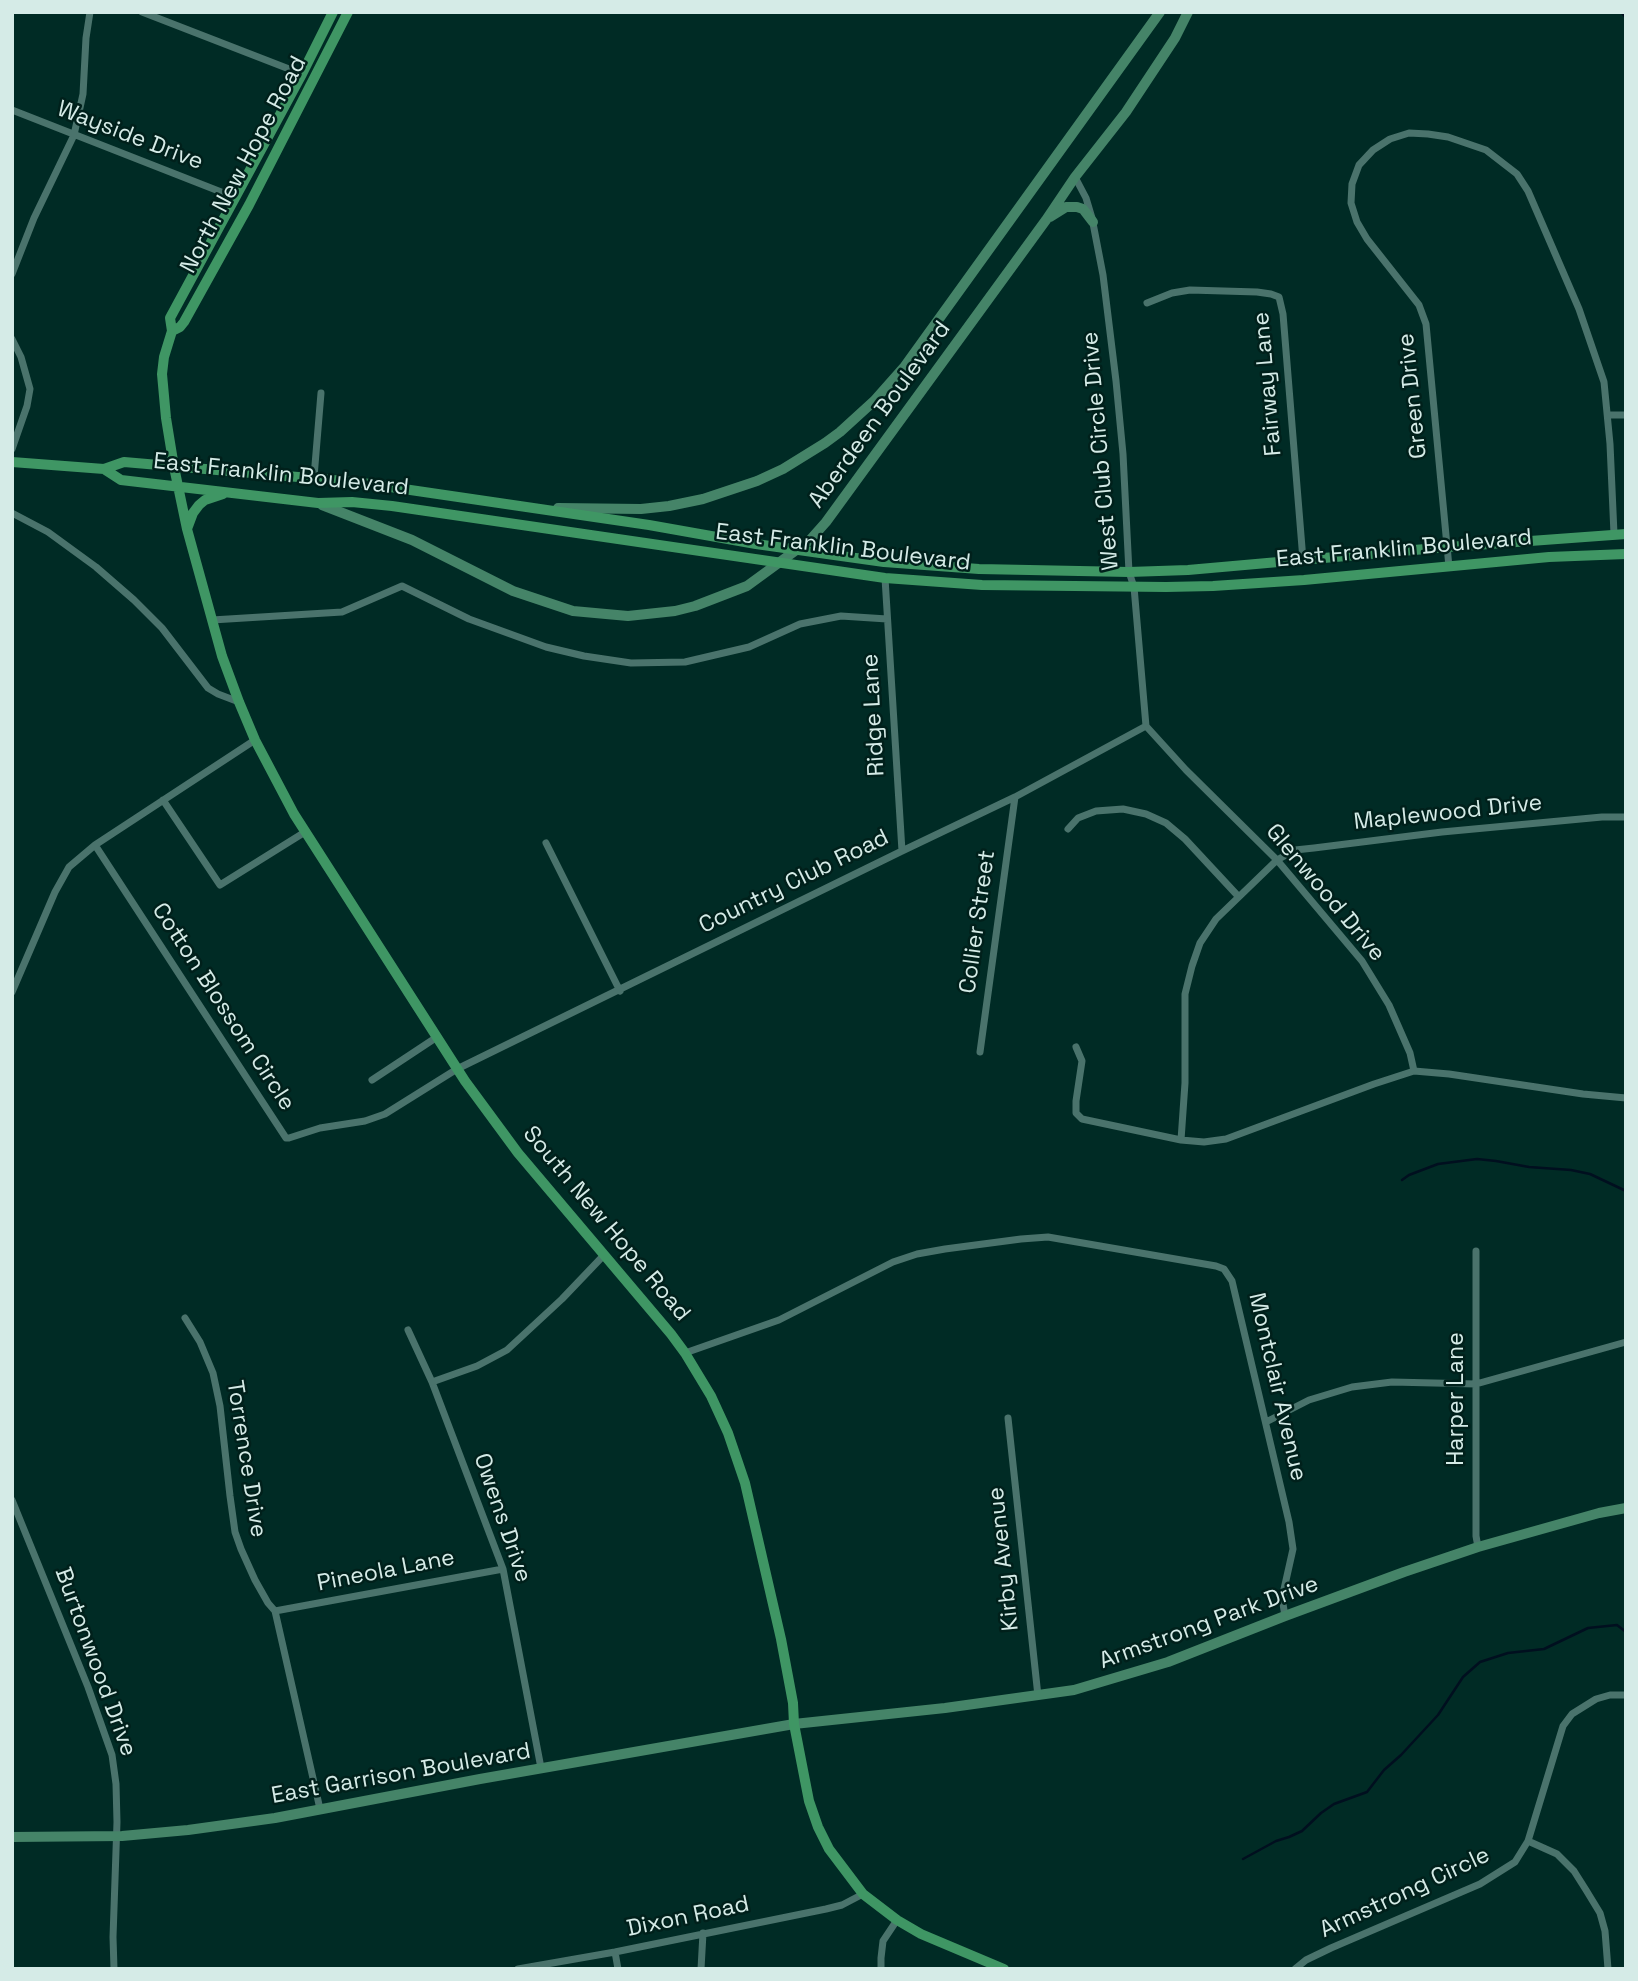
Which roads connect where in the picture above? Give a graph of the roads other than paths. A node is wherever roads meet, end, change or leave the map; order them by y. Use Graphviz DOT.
graph roads {
  1 [pos="90,12"];
  2 [pos="142,12"];
  3 [pos="332,12"];
  4 [pos="348,12"];
  5 [pos="1160,12"];
  6 [pos="1188,12"];
  7 [pos="302,74"];
  8 [pos="12,110"];
  9 [pos="74,135"];
  10 [pos="247,172"];
  11 [pos="1075,177"];
  12 [pos="234,197"];
  13 [pos="249,205"];
  14 [pos="1046,219"];
  15 [pos="1093,222"];
  16 [pos="12,274"];
  17 [pos="1147,303"];
  18 [pos="172,331"];
  19 [pos="12,340"];
  20 [pos="321,393"];
  21 [pos="1608,415"];
  22 [pos="1626,415"];
  23 [pos="12,449"];
  24 [pos="12,462"];
  25 [pos="174,467"];
  26 [pos="104,469"];
  27 [pos="314,477"];
  28 [pos="178,486"];
  29 [pos="229,492"];
  30 [pos="318,503"];
  31 [pos="534,508"];
  32 [pos="12,513"];
  33 [pos="187,529"];
  34 [pos="1620,534"];
  35 [pos="1448,547"];
  36 [pos="1626,554"];
  37 [pos="1303,560"];
  38 [pos="1448,567"];
  39 [pos="1129,572"];
  40 [pos="885,578"];
  41 [pos="1134,587"];
  42 [pos="887,619"];
  43 [pos="212,620"];
  44 [pos="239,702"];
  45 [pos="1146,726"];
  46 [pos="255,740"];
  47 [pos="1015,797"];
  48 [pos="163,800"];
  49 [pos="1626,817"];
  50 [pos="1069,829"];
  51 [pos="305,832"];
  52 [pos="546,843"];
  53 [pos="95,845"];
  54 [pos="902,851"];
  55 [pos="1277,860"];
  56 [pos="1238,896"];
  57 [pos="620,991"];
  58 [pos="12,992"];
  59 [pos="437,1037"];
  60 [pos="1076,1046"];
  61 [pos="980,1052"];
  62 [pos="457,1069"];
  63 [pos="1414,1072"];
  64 [pos="372,1080"];
  65 [pos="1626,1098"];
  66 [pos="1181,1140"];
  67 [pos="1476,1251"];
  68 [pos="604,1255"];
  69 [pos="185,1318"];
  70 [pos="408,1330"];
  71 [pos="1626,1342"];
  72 [pos="685,1353"];
  73 [pos="432,1382"];
  74 [pos="1476,1384"];
  75 [pos="1009,1418"];
  76 [pos="1266,1422"];
  77 [pos="12,1500"];
  78 [pos="1626,1508"];
  79 [pos="1478,1547"];
  80 [pos="503,1569"];
  81 [pos="275,1611"];
  82 [pos="1285,1616"];
  83 [pos="1626,1695"];
  84 [pos="1038,1696"];
  85 [pos="794,1724"];
  86 [pos="541,1768"];
  87 [pos="320,1809"];
  88 [pos="116,1836"];
  89 [pos="12,1837"];
  90 [pos="1528,1841"];
  91 [pos="863,1894"];
  92 [pos="897,1920"];
  93 [pos="703,1933"];
  94 [pos="615,1952"];
  95 [pos="114,1969"];
  96 [pos="518,1969"];
  97 [pos="618,1969"];
  98 [pos="701,1969"];
  99 [pos="881,1969"];
  100 [pos="1004,1969"];
  101 [pos="1295,1969"];
  102 [pos="1608,1969"];
  1 -- 9 [label="street"];
  2 -- 7 [label="street"];
  3 -- 7 [label="main road, North New Hope Road"];
  4 -- 13 [label="main road, North New Hope Road"];
  5 -- 31 [label="main road, Aberdeen Boulevard"];
  6 -- 11 [label="main road, Aberdeen Boulevard"];
  7 -- 10 [label="main road, North New Hope Road"];
  8 -- 9 [label="street, Wayside Drive"];
  9 -- 12 [label="street, Wayside Drive"];
  9 -- 16 [label="street"];
  10 -- 12 [label="main road, North New Hope Road"];
  10 -- 13 [label="main road"];
  11 -- 14 [label="main road, Aberdeen Boulevard"];
  11 -- 15 [label="street, West Club Circle Drive"];
  12 -- 18 [label="main road, North New Hope Road"];
  13 -- 18 [label="main road, North New Hope Road"];
  14 -- 15 [label="main road"];
  14 -- 30 [label="main road, Aberdeen Boulevard"];
  15 -- 39 [label="street, West Club Circle Drive"];
  17 -- 37 [label="street, Fairway Lane"];
  18 -- 25 [label="main road, North New Hope Road"];
  19 -- 23 [label="street"];
  20 -- 27 [label="street"];
  21 -- 22 [label="street"];
  21 -- 34 [label="street, Green Drive"];
  21 -- 35 [label="street, Green Drive"];
  24 -- 26 [label="main road, East Franklin Boulevard"];
  25 -- 26 [label="main road, East Franklin Boulevard"];
  25 -- 27 [label="main road, East Franklin Boulevard"];
  25 -- 28 [label="main road, South New Hope Road"];
  26 -- 28 [label="main road, East Franklin Boulevard"];
  27 -- 31 [label="main road, East Franklin Boulevard"];
  28 -- 29 [label="main road, East Franklin Boulevard"];
  28 -- 33 [label="main road, South New Hope Road"];
  29 -- 30 [label="main road, East Franklin Boulevard"];
  29 -- 33 [label="main road"];
  30 -- 40 [label="main road, East Franklin Boulevard"];
  31 -- 39 [label="main road, East Franklin Boulevard"];
  32 -- 44 [label="street"];
  33 -- 43 [label="main road, South New Hope Road"];
  34 -- 35 [label="main road, East Franklin Boulevard"];
  35 -- 37 [label="main road, East Franklin Boulevard"];
  35 -- 38 [label="street, Green Drive"];
  36 -- 38 [label="main road, East Franklin Boulevard"];
  37 -- 39 [label="main road, East Franklin Boulevard"];
  38 -- 41 [label="main road, East Franklin Boulevard"];
  39 -- 41 [label="street, West Club Circle Drive"];
  40 -- 41 [label="main road, East Franklin Boulevard"];
  40 -- 42 [label="street, Ridge Lane"];
  41 -- 45 [label="street, West Club Circle Drive"];
  42 -- 43 [label="street"];
  42 -- 54 [label="street, Ridge Lane"];
  43 -- 44 [label="main road, South New Hope Road"];
  44 -- 46 [label="main road, South New Hope Road"];
  45 -- 47 [label="street, Country Club Road"];
  45 -- 55 [label="street, Glenwood Drive"];
  46 -- 48 [label="street"];
  46 -- 51 [label="main road, South New Hope Road"];
  47 -- 54 [label="street, Country Club Road"];
  47 -- 61 [label="street, Collier Street"];
  48 -- 51 [label="street"];
  48 -- 53 [label="street"];
  49 -- 55 [label="street, Maplewood Drive"];
  50 -- 56 [label="street"];
  51 -- 59 [label="main road, South New Hope Road"];
  52 -- 57 [label="street"];
  53 -- 58 [label="street"];
  53 -- 62 [label="street, Cotton Blossom Circle"];
  54 -- 57 [label="street, Country Club Road"];
  55 -- 56 [label="street"];
  55 -- 63 [label="street, Glenwood Drive"];
  56 -- 66 [label="street"];
  57 -- 62 [label="street, Country Club Road"];
  59 -- 62 [label="main road, South New Hope Road"];
  59 -- 64 [label="street"];
  60 -- 66 [label="street"];
  62 -- 68 [label="main road, South New Hope Road"];
  63 -- 65 [label="street"];
  63 -- 66 [label="street"];
  67 -- 74 [label="street, Harper Lane"];
  68 -- 72 [label="main road, South New Hope Road"];
  68 -- 73 [label="street"];
  69 -- 81 [label="street, Torrence Drive"];
  70 -- 73 [label="street, Owens Drive"];
  71 -- 74 [label="street"];
  72 -- 76 [label="street, Montclair Avenue"];
  72 -- 85 [label="main road, South New Hope Road"];
  73 -- 80 [label="street, Owens Drive"];
  74 -- 76 [label="street"];
  74 -- 79 [label="street, Harper Lane"];
  75 -- 84 [label="street, Kirby Avenue"];
  76 -- 82 [label="street, Montclair Avenue"];
  77 -- 88 [label="street, Burtonwood Drive"];
  78 -- 79 [label="main road, Armstrong Park Drive"];
  79 -- 82 [label="main road, Armstrong Park Drive"];
  80 -- 81 [label="street, Pineola Lane"];
  80 -- 86 [label="street, Owens Drive"];
  81 -- 87 [label="street, Torrence Drive"];
  82 -- 84 [label="main road, Armstrong Park Drive"];
  83 -- 90 [label="street"];
  84 -- 85 [label="main road, Armstrong Park Drive"];
  85 -- 86 [label="main road, East Garrison Boulevard"];
  85 -- 91 [label="main road, South New Hope Road"];
  86 -- 87 [label="main road, East Garrison Boulevard"];
  87 -- 88 [label="main road, East Garrison Boulevard"];
  88 -- 89 [label="main road, East Garrison Boulevard"];
  88 -- 95 [label="street, Burtonwood Drive"];
  90 -- 101 [label="street, Armstrong Circle"];
  90 -- 102 [label="street"];
  91 -- 92 [label="main road, South New Hope Road"];
  91 -- 93 [label="street, Dixon Road"];
  92 -- 99 [label="street"];
  92 -- 100 [label="main road, South New Hope Road"];
  93 -- 94 [label="street, Dixon Road"];
  93 -- 98 [label="street"];
  94 -- 96 [label="street, Dixon Road"];
  94 -- 97 [label="street"];
}
